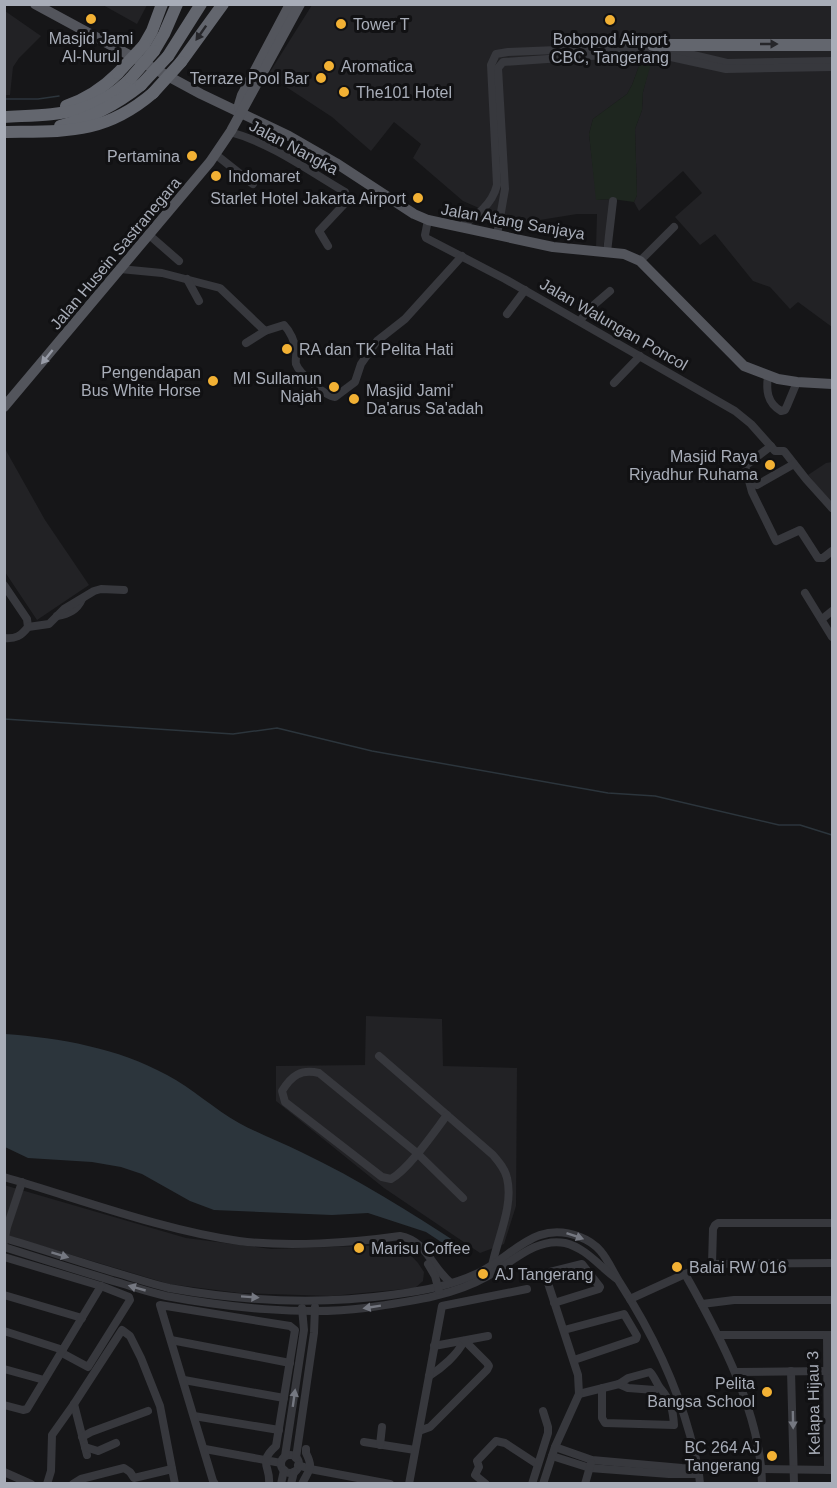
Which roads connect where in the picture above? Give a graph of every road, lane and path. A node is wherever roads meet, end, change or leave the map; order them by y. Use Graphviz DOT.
graph roads {
  1 [pos="35,4"];
  2 [pos="162,4"];
  3 [pos="201,4"];
  4 [pos="223,4"];
  5 [pos="290,4"];
  6 [pos="300,4"];
  7 [pos="175,8"];
  8 [pos="633,34"];
  9 [pos="653,45"];
  10 [pos="832,45"];
  11 [pos="149,48"];
  12 [pos="634,49"];
  13 [pos="267,59"];
  14 [pos="832,61"];
  15 [pos="832,68"];
  16 [pos="136,82"];
  17 [pos="249,99"];
  18 [pos="222,104"];
  19 [pos="241,113"];
  20 [pos="39,115"];
  21 [pos="4,117"];
  22 [pos="256,119"];
  23 [pos="232,129"];
  24 [pos="4,132"];
  25 [pos="39,132"];
  26 [pos="215,154"];
  27 [pos="253,184"];
  28 [pos="613,201"];
  29 [pos="460,227"];
  30 [pos="674,227"];
  31 [pos="426,229"];
  32 [pos="148,234"];
  33 [pos="497,235"];
  34 [pos="328,246"];
  35 [pos="607,252"];
  36 [pos="462,256"];
  37 [pos="179,261"];
  38 [pos="640,261"];
  39 [pos="120,269"];
  40 [pos="187,279"];
  41 [pos="525,291"];
  42 [pos="610,291"];
  43 [pos="199,301"];
  44 [pos="507,314"];
  45 [pos="581,319"];
  46 [pos="265,331"];
  47 [pos="246,343"];
  48 [pos="640,356"];
  49 [pos="768,376"];
  50 [pos="796,382"];
  51 [pos="614,383"];
  52 [pos="832,384"];
  53 [pos="4,407"];
  54 [pos="774,449"];
  55 [pos="794,464"];
  56 [pos="750,481"];
  57 [pos="832,508"];
  58 [pos="832,551"];
  59 [pos="4,585"];
  60 [pos="124,590"];
  61 [pos="805,593"];
  62 [pos="832,611"];
  63 [pos="822,619"];
  64 [pos="28,627"];
  65 [pos="832,637"];
  66 [pos="4,638"];
  67 [pos="379,1056"];
  68 [pos="447,1115"];
  69 [pos="417,1153"];
  70 [pos="4,1177"];
  71 [pos="20,1186"];
  72 [pos="463,1198"];
  73 [pos="832,1223"];
  74 [pos="390,1237"];
  75 [pos="5,1240"];
  76 [pos="4,1257"];
  77 [pos="832,1263"];
  78 [pos="712,1264"];
  79 [pos="494,1268"];
  80 [pos="685,1274"];
  81 [pos="451,1283"];
  82 [pos="100,1286"];
  83 [pos="527,1289"];
  84 [pos="439,1291"];
  85 [pos="4,1295"];
  86 [pos="630,1299"];
  87 [pos="832,1300"];
  88 [pos="554,1303"];
  89 [pos="702,1304"];
  90 [pos="302,1306"];
  91 [pos="315,1306"];
  92 [pos="82,1318"];
  93 [pos="564,1330"];
  94 [pos="4,1332"];
  95 [pos="719,1335"];
  96 [pos="830,1335"];
  97 [pos="488,1336"];
  98 [pos="171,1341"];
  99 [pos="464,1341"];
  100 [pos="435,1346"];
  101 [pos="62,1351"];
  102 [pos="574,1360"];
  103 [pos="290,1363"];
  104 [pos="4,1369"];
  105 [pos="791,1371"];
  106 [pos="828,1371"];
  107 [pos="736,1372"];
  108 [pos="429,1376"];
  109 [pos="44,1380"];
  110 [pos="184,1380"];
  111 [pos="619,1384"];
  112 [pos="602,1388"];
  113 [pos="658,1388"];
  114 [pos="579,1394"];
  115 [pos="284,1398"];
  116 [pos="75,1404"];
  117 [pos="4,1405"];
  118 [pos="148,1411"];
  119 [pos="543,1411"];
  120 [pos="194,1416"];
  121 [pos="382,1427"];
  122 [pos="279,1430"];
  123 [pos="419,1431"];
  124 [pos="82,1437"];
  125 [pos="364,1442"];
  126 [pos="116,1443"];
  127 [pos="380,1444"];
  128 [pos="205,1449"];
  129 [pos="306,1449"];
  130 [pos="415,1450"];
  131 [pos="554,1451"];
  132 [pos="266,1460"];
  133 [pos="283,1463"];
  134 [pos="537,1464"];
  135 [pos="591,1464"];
  136 [pos="296,1465"];
  137 [pos="172,1469"];
  138 [pos="310,1469"];
  139 [pos="762,1469"];
  140 [pos="794,1469"];
  141 [pos="830,1470"];
  142 [pos="699,1471"];
  143 [pos="4,1472"];
  144 [pos="31,1484"];
  145 [pos="48,1484"];
  146 [pos="73,1484"];
  147 [pos="175,1484"];
  148 [pos="215,1484"];
  149 [pos="268,1484"];
  150 [pos="281,1484"];
  151 [pos="291,1484"];
  152 [pos="302,1484"];
  153 [pos="390,1484"];
  154 [pos="408,1484"];
  155 [pos="486,1484"];
  156 [pos="532,1484"];
  157 [pos="543,1484"];
  158 [pos="585,1484"];
  159 [pos="700,1484"];
  160 [pos="762,1484"];
  161 [pos="794,1484"];
  1 -- 18 [label="main road"];
  2 -- 11 [label="highway"];
  3 -- 16 [label="highway, bridge"];
  4 -- 25 [label="highway, one-way, bridge"];
  5 -- 13 [label="main road, Jalan Husein Sastranegara"];
  6 -- 13 [label="main road, Jalan Husein Sastranegara"];
  7 -- 11 [label="highway"];
  8 -- 12 [label="street"];
  9 -- 10 [label="highway, one-way"];
  9 -- 12 [label="street"];
  9 -- 14 [label="street"];
  11 -- 16 [label="highway, bridge"];
  11 -- 20 [label="highway, bridge"];
  12 -- 15 [label="street"];
  12 -- 29 [label="street"];
  12 -- 33 [label="street"];
  13 -- 17 [label="main road, Jalan Husein Sastranegara"];
  13 -- 19 [label="main road, Jalan Husein Sastranegara"];
  16 -- 20 [label="highway"];
  16 -- 25 [label="highway"];
  17 -- 19 [label="main road, Jalan Husein Sastranegara"];
  17 -- 22 [label="main road"];
  18 -- 19 [label="main road"];
  18 -- 23 [label="main road"];
  19 -- 22 [label="main road, Jalan Atang Sanjaya"];
  19 -- 23 [label="main road, Jalan Husein Sastranegara"];
  20 -- 21 [label="highway"];
  22 -- 23 [label="main road"];
  22 -- 31 [label="main road, Jalan Atang Sanjaya"];
  23 -- 26 [label="main road, Jalan Husein Sastranegara"];
  23 -- 34 [label="street, Jalan Nangka"];
  24 -- 25 [label="highway"];
  26 -- 27 [label="street"];
  26 -- 32 [label="main road, Jalan Husein Sastranegara"];
  28 -- 35 [label="street"];
  29 -- 31 [label="main road, Jalan Atang Sanjaya"];
  29 -- 33 [label="main road, Jalan Atang Sanjaya"];
  30 -- 38 [label="street"];
  31 -- 36 [label="street, Jalan Walungan Poncol"];
  32 -- 37 [label="street"];
  32 -- 39 [label="main road, Jalan Husein Sastranegara"];
  33 -- 35 [label="main road, Jalan Atang Sanjaya"];
  35 -- 38 [label="main road, Jalan Atang Sanjaya"];
  36 -- 41 [label="street, Jalan Walungan Poncol"];
  36 -- 46 [label="street"];
  38 -- 49 [label="main road, Jalan Atang Sanjaya"];
  39 -- 40 [label="street"];
  39 -- 53 [label="main road, Jalan Husein Sastranegara, one-way"];
  40 -- 43 [label="street"];
  40 -- 46 [label="street"];
  41 -- 44 [label="street"];
  41 -- 48 [label="street, Jalan Walungan Poncol"];
  42 -- 45 [label="street"];
  46 -- 47 [label="street"];
  48 -- 51 [label="street"];
  48 -- 54 [label="street, Jalan Walungan Poncol"];
  49 -- 50 [label="main road, Jalan Atang Sanjaya"];
  49 -- 50 [label="street"];
  50 -- 52 [label="main road, Jalan Atang Sanjaya"];
  54 -- 55 [label="street, Jalan Walungan Poncol"];
  54 -- 56 [label="street"];
  55 -- 56 [label="street"];
  55 -- 57 [label="street, Jalan Walungan Poncol"];
  56 -- 58 [label="street"];
  59 -- 64 [label="street"];
  60 -- 64 [label="street"];
  61 -- 63 [label="street"];
  62 -- 63 [label="street"];
  63 -- 65 [label="street"];
  64 -- 66 [label="street"];
  67 -- 68 [label="street"];
  68 -- 69 [label="street"];
  68 -- 79 [label="street"];
  69 -- 69 [label="street"];
  69 -- 72 [label="street"];
  70 -- 71 [label="street"];
  71 -- 74 [label="street"];
  71 -- 75 [label="street"];
  73 -- 78 [label="street"];
  74 -- 81 [label="street"];
  74 -- 84 [label="street"];
  75 -- 90 [label="street"];
  76 -- 82 [label="street"];
  77 -- 78 [label="street"];
  78 -- 80 [label="street"];
  79 -- 81 [label="street"];
  79 -- 84 [label="street"];
  79 -- 86 [label="street"];
  80 -- 86 [label="street"];
  80 -- 89 [label="street"];
  81 -- 84 [label="street"];
  82 -- 92 [label="street"];
  82 -- 101 [label="street"];
  83 -- 100 [label="street"];
  84 -- 91 [label="street"];
  85 -- 92 [label="street"];
  86 -- 142 [label="street"];
  87 -- 89 [label="street"];
  88 -- 88 [label="street"];
  88 -- 93 [label="street"];
  89 -- 95 [label="street"];
  90 -- 91 [label="street"];
  133 -- 90 [label="street, one-way"];
  91 -- 136 [label="street"];
  92 -- 101 [label="street"];
  93 -- 102 [label="street"];
  93 -- 102 [label="street"];
  94 -- 101 [label="street"];
  95 -- 96 [label="street"];
  95 -- 107 [label="street"];
  96 -- 106 [label="street, Kelapa Hijau 3"];
  97 -- 99 [label="street"];
  98 -- 103 [label="street"];
  98 -- 103 [label="street"];
  98 -- 110 [label="street"];
  99 -- 100 [label="street"];
  99 -- 108 [label="street"];
  99 -- 123 [label="street"];
  100 -- 108 [label="street"];
  101 -- 109 [label="street"];
  102 -- 114 [label="street"];
  103 -- 115 [label="street"];
  104 -- 109 [label="street"];
  105 -- 106 [label="street"];
  105 -- 107 [label="street"];
  105 -- 140 [label="street, one-way"];
  106 -- 141 [label="street, Kelapa Hijau 3"];
  107 -- 139 [label="street"];
  108 -- 123 [label="street"];
  109 -- 117 [label="street"];
  110 -- 115 [label="street"];
  110 -- 120 [label="street"];
  111 -- 112 [label="street"];
  111 -- 113 [label="street"];
  111 -- 113 [label="street"];
  112 -- 113 [label="street"];
  112 -- 114 [label="street"];
  114 -- 131 [label="street"];
  115 -- 122 [label="street"];
  116 -- 124 [label="street"];
  116 -- 137 [label="street"];
  116 -- 145 [label="street"];
  118 -- 124 [label="street"];
  119 -- 134 [label="street"];
  120 -- 122 [label="street"];
  120 -- 128 [label="street"];
  121 -- 127 [label="street"];
  122 -- 132 [label="street"];
  123 -- 130 [label="street"];
  124 -- 126 [label="street"];
  125 -- 127 [label="street"];
  127 -- 130 [label="street"];
  128 -- 132 [label="street"];
  128 -- 148 [label="street"];
  129 -- 138 [label="street"];
  130 -- 154 [label="street"];
  131 -- 135 [label="street"];
  131 -- 157 [label="street"];
  132 -- 133 [label="street"];
  132 -- 149 [label="street"];
  133 -- 136 [label="street"];
  133 -- 136 [label="street"];
  133 -- 150 [label="street"];
  134 -- 155 [label="street"];
  134 -- 156 [label="street"];
  135 -- 142 [label="street"];
  135 -- 158 [label="street"];
  136 -- 138 [label="street"];
  136 -- 151 [label="street"];
  137 -- 146 [label="street"];
  137 -- 147 [label="street"];
  138 -- 152 [label="street"];
  138 -- 153 [label="street"];
  139 -- 140 [label="street"];
  139 -- 142 [label="street"];
  139 -- 160 [label="street"];
  140 -- 141 [label="street"];
  140 -- 161 [label="street"];
  142 -- 159 [label="street"];
  143 -- 144 [label="street"];
}
